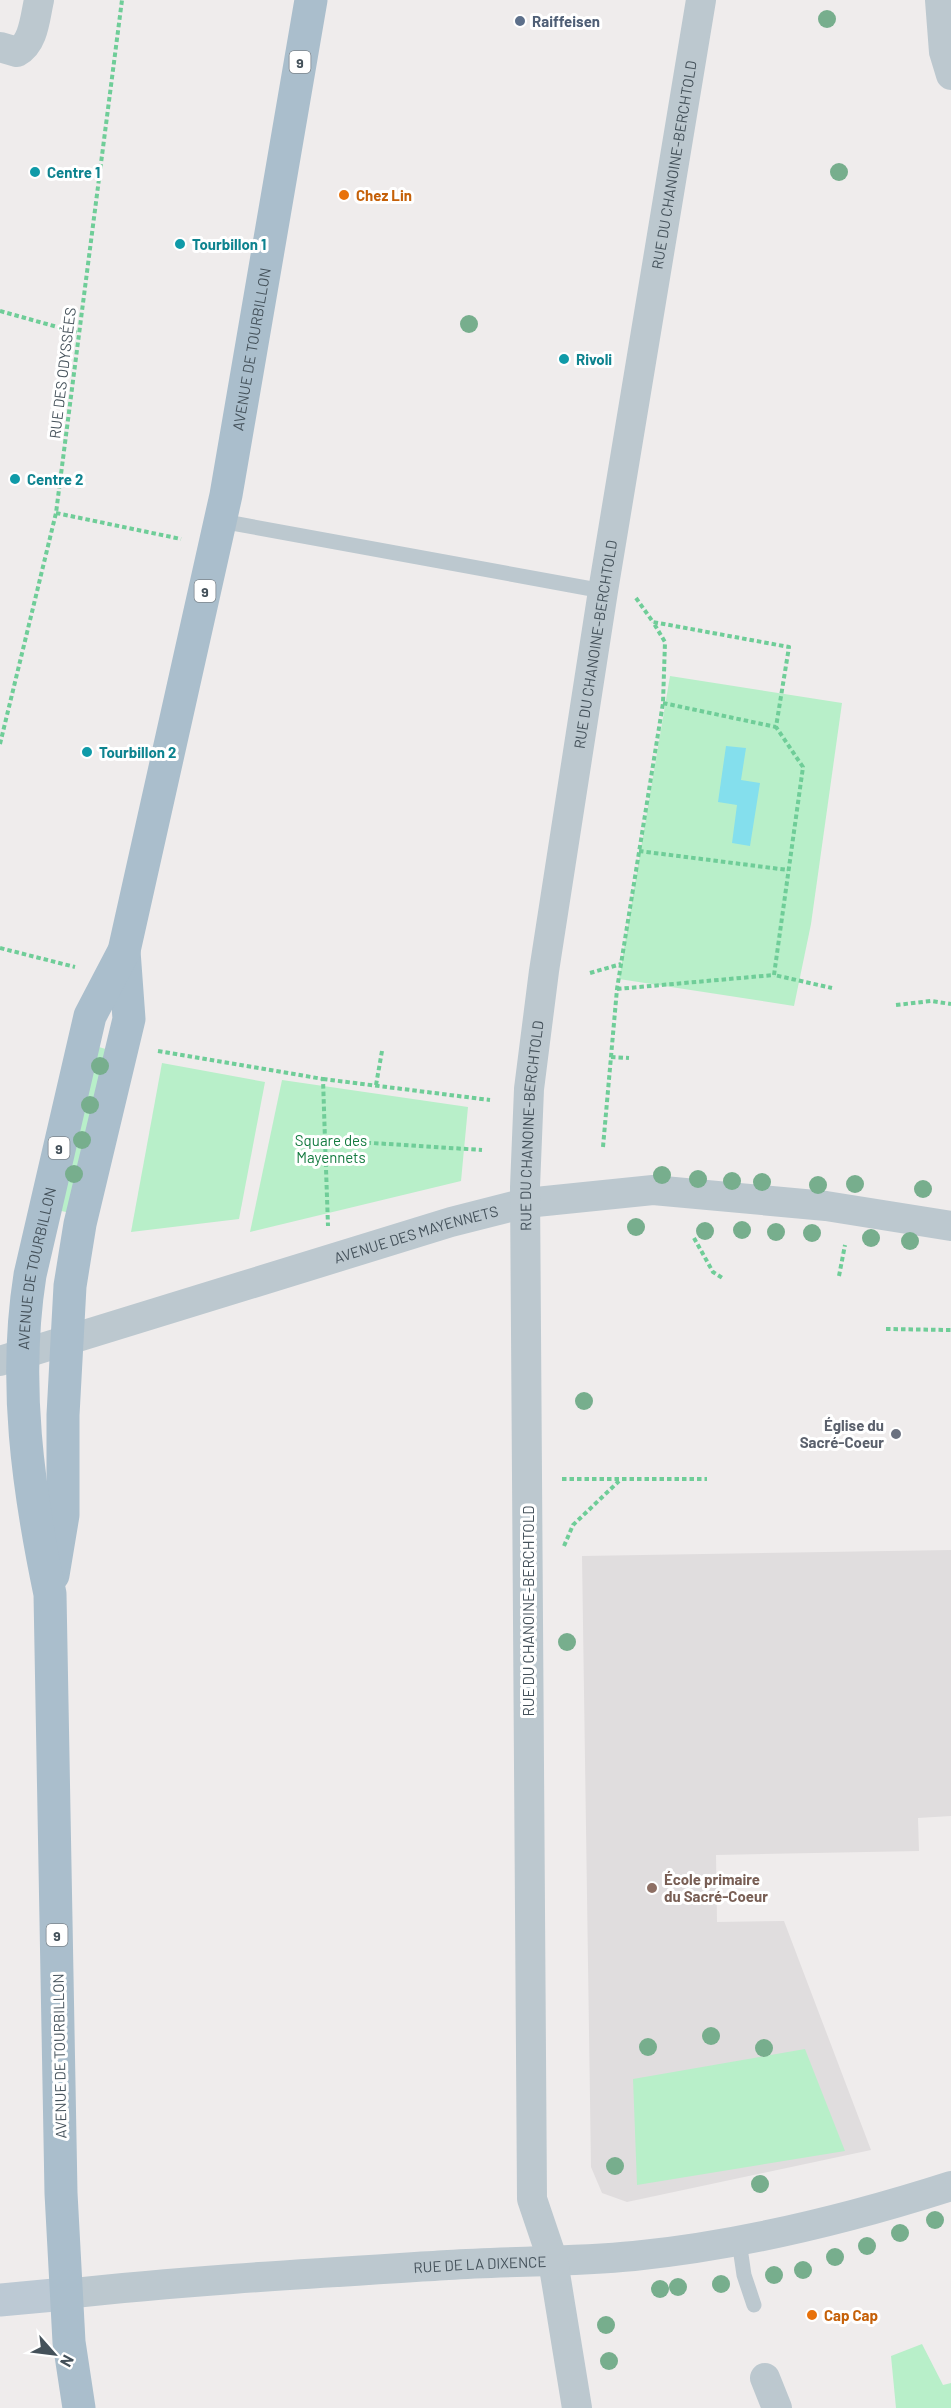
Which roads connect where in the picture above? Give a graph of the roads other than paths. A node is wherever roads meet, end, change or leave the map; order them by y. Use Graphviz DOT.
graph roads {
  1 [pos="39,0"];
  2 [pos="311,0"];
  3 [pos="701,0"];
  4 [pos="940,0"];
  5 [pos="0,47"];
  6 [pos="951,75"];
  7 [pos="221,521"];
  8 [pos="616,591"];
  9 [pos="124,951"];
  10 [pos="526,1203"];
  11 [pos="951,1226"];
  12 [pos="66,1340"];
  13 [pos="11,1357"];
  14 [pos="50,1594"];
  15 [pos="951,2186"];
  16 [pos="739,2241"];
  17 [pos="553,2260"];
  18 [pos="65,2294"];
  19 [pos="0,2300"];
  20 [pos="754,2305"];
  21 [pos="765,2378"];
  22 [pos="79,2408"];
  23 [pos="577,2408"];
  24 [pos="777,2408"];
  1 -- 5 [label="street"];
  2 -- 7 [label="main road, AVENUE DE TOURBILLON / 9"];
  3 -- 8 [label="street, RUE DU CHANOINE-BERCHTOLD"];
  4 -- 6 [label="street"];
  7 -- 8 [label="lane"];
  7 -- 9 [label="main road, AVENUE DE TOURBILLON / 9"];
  8 -- 10 [label="street, RUE DU CHANOINE-BERCHTOLD"];
  9 -- 12 [label="main road, AVENUE DE TOURBILLON / 9"];
  9 -- 13 [label="main road, AVENUE DE TOURBILLON / 9"];
  10 -- 11 [label="street, AVENUE DES MAYENNETS"];
  10 -- 12 [label="street, AVENUE DES MAYENNETS"];
  10 -- 17 [label="street, RUE DU CHANOINE-BERCHTOLD"];
  12 -- 13 [label="street, AVENUE DES MAYENNETS"];
  12 -- 14 [label="main road, AVENUE DE TOURBILLON / 9"];
  13 -- 14 [label="main road, AVENUE DE TOURBILLON / 9"];
  14 -- 18 [label="main road, AVENUE DE TOURBILLON / 9"];
  15 -- 16 [label="street, RUE DE LA DIXENCE"];
  16 -- 17 [label="street, RUE DE LA DIXENCE"];
  16 -- 20 [label="lane"];
  17 -- 18 [label="street, RUE DE LA DIXENCE"];
  17 -- 23 [label="street, RUE DU CHANOINE-BERCHTOLD"];
  18 -- 19 [label="main road, RUE DE LA DIXENCE"];
  18 -- 22 [label="main road, AVENUE DE TOURBILLON / 9"];
  21 -- 24 [label="street"];
}
